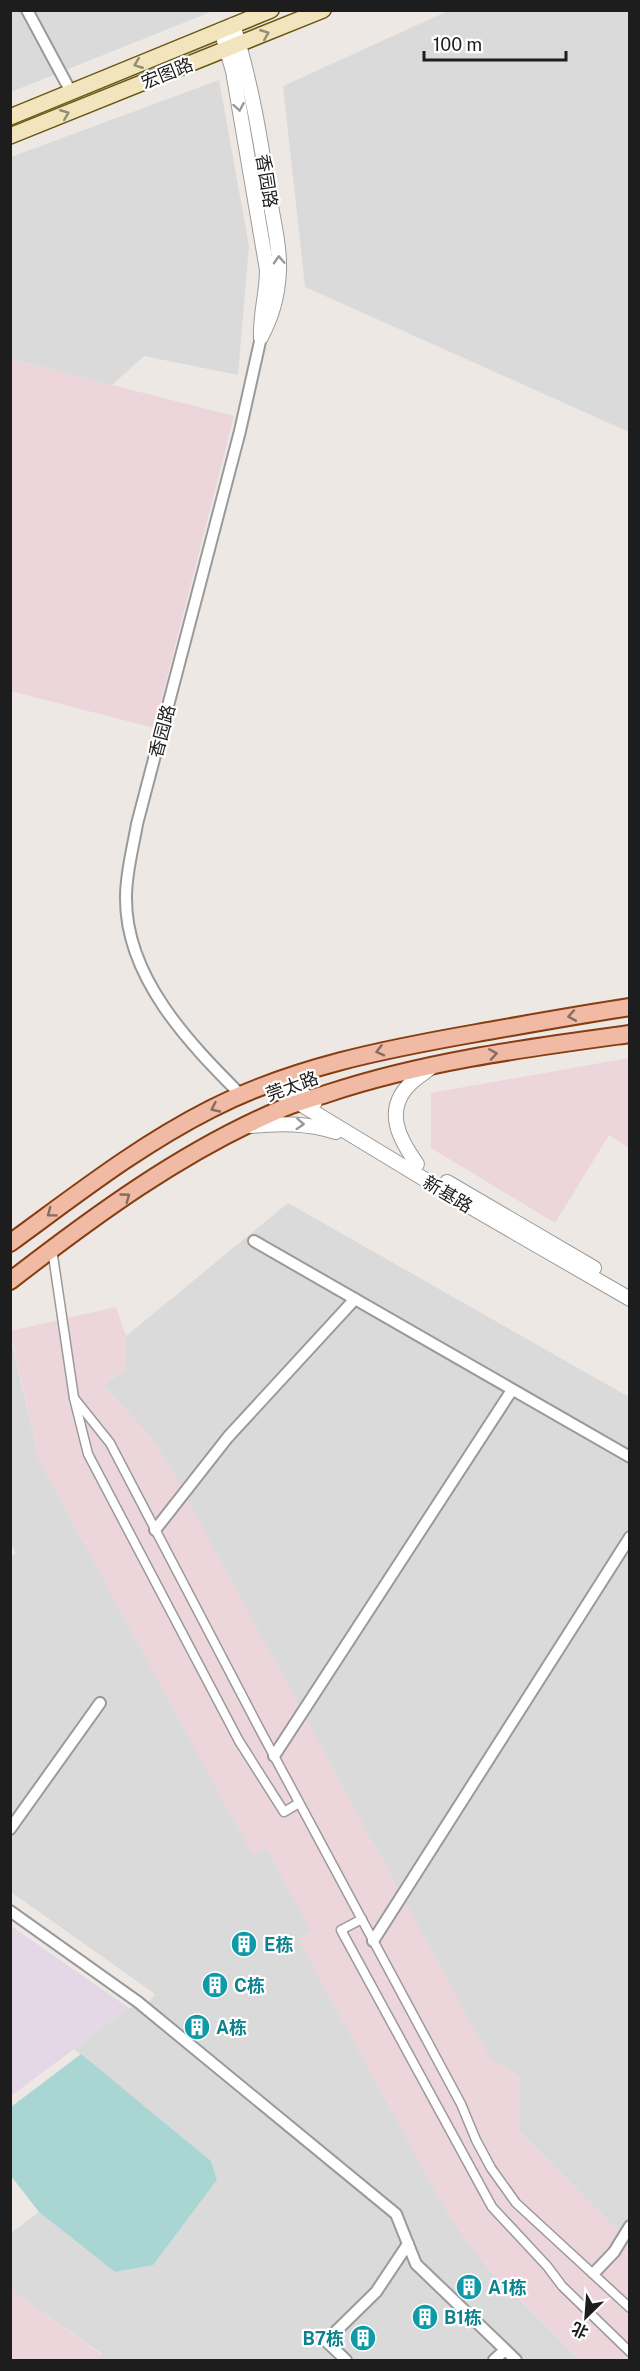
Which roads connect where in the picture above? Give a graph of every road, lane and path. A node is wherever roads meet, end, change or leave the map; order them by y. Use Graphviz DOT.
graph roads {
  1 [pos="27,10"];
  2 [pos="271,10"];
  3 [pos="323,10"];
  4 [pos="227,27"];
  5 [pos="233,46"];
  6 [pos="71,92"];
  7 [pos="10,117"];
  8 [pos="10,136"];
  9 [pos="261,336"];
  10 [pos="630,1007"];
  11 [pos="630,1034"];
  12 [pos="435,1064"];
  13 [pos="275,1083"];
  14 [pos="242,1096"];
  15 [pos="304,1101"];
  16 [pos="244,1127"];
  17 [pos="355,1137"];
  18 [pos="417,1164"];
  19 [pos="12,1237"];
  20 [pos="254,1241"];
  21 [pos="52,1249"];
  22 [pos="10,1281"];
  23 [pos="630,1289"];
  24 [pos="355,1299"];
  25 [pos="630,1299"];
  26 [pos="512,1390"];
  27 [pos="74,1398"];
  28 [pos="630,1456"];
  29 [pos="155,1530"];
  30 [pos="630,1537"];
  31 [pos="100,1702"];
  32 [pos="274,1756"];
  33 [pos="299,1803"];
  34 [pos="10,1829"];
  35 [pos="10,1911"];
  36 [pos="362,1919"];
  37 [pos="373,1941"];
  38 [pos="630,2226"];
  39 [pos="408,2244"];
  40 [pos="594,2273"];
  41 [pos="630,2308"];
  42 [pos="505,2350"];
  43 [pos="630,2352"];
  44 [pos="346,2361"];
  45 [pos="494,2361"];
  46 [pos="516,2361"];
  1 -- 6 [label="street"];
  2 -- 4 [label="main road, 宏图路"];
  5 -- 3 [label="main road, 宏图路, one-way"];
  4 -- 5 [label="street, 香园路"];
  4 -- 6 [label="main road, 宏图路, one-way"];
  8 -- 5 [label="main road, 宏图路, one-way"];
  5 -- 9 [label="street, 香园路"];
  6 -- 7 [label="main road, 宏图路"];
  9 -- 14 [label="street, 香园路"];
  10 -- 13 [label="main road, 莞太路, one-way"];
  12 -- 11 [label="main road, 莞太路, one-way"];
  12 -- 15 [label="main road, 莞太路"];
  12 -- 18 [label="street"];
  13 -- 14 [label="main road, 莞太路"];
  13 -- 15 [label="street, 新基路"];
  14 -- 19 [label="main road, 莞太路, one-way"];
  15 -- 16 [label="main road, 莞太路"];
  15 -- 17 [label="street, 新基路"];
  15 -- 18 [label="street, 新基路"];
  16 -- 17 [label="street, one-way"];
  21 -- 16 [label="main road, 莞太路, one-way"];
  17 -- 25 [label="street, 新基路"];
  18 -- 23 [label="street, 新基路"];
  20 -- 24 [label="street"];
  21 -- 22 [label="main road, 莞太路"];
  21 -- 27 [label="street"];
  24 -- 26 [label="street"];
  24 -- 29 [label="street"];
  26 -- 28 [label="street"];
  26 -- 32 [label="street"];
  27 -- 29 [label="street"];
  27 -- 33 [label="street"];
  29 -- 32 [label="street"];
  30 -- 37 [label="street"];
  31 -- 34 [label="street"];
  32 -- 33 [label="street"];
  33 -- 36 [label="street"];
  35 -- 39 [label="street"];
  36 -- 37 [label="street"];
  36 -- 43 [label="street"];
  37 -- 40 [label="street"];
  38 -- 40 [label="street"];
  39 -- 42 [label="street"];
  39 -- 44 [label="street"];
  40 -- 41 [label="street"];
  42 -- 45 [label="street"];
  42 -- 46 [label="street"];
}
